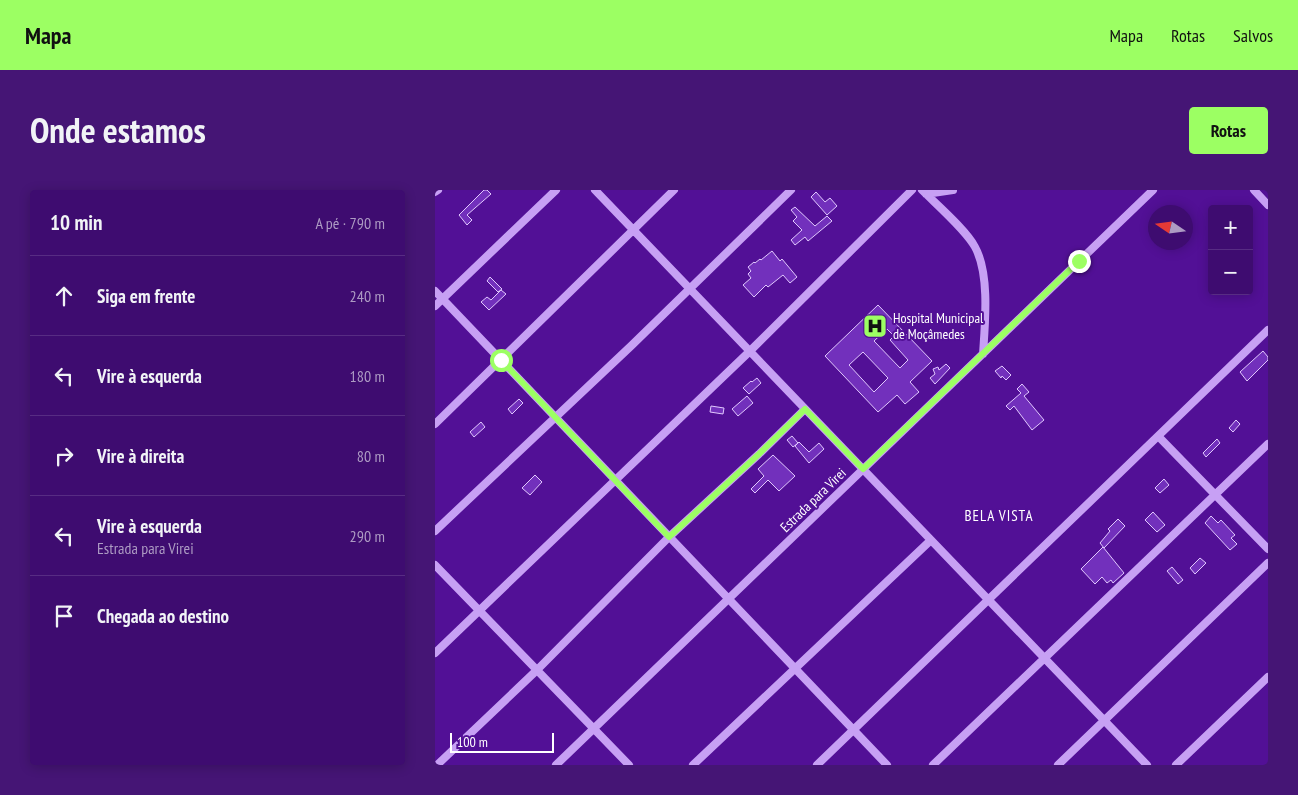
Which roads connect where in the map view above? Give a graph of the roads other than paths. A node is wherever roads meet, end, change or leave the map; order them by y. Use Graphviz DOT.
graph roads {
  1 [pos="556,190"];
  2 [pos="595,190"];
  3 [pos="674,190"];
  4 [pos="791,190"];
  5 [pos="912,190"];
  6 [pos="953,190"];
  7 [pos="1153,190"];
  8 [pos="1254,190"];
  9 [pos="924,192"];
  10 [pos="1268,205"];
  11 [pos="633,230"];
  12 [pos="689,288"];
  13 [pos="435,291"];
  14 [pos="443,299"];
  15 [pos="435,306"];
  16 [pos="1268,330"];
  17 [pos="750,351"];
  18 [pos="983,354"];
  19 [pos="501,360"];
  20 [pos="805,409"];
  21 [pos="555,417"];
  22 [pos="435,424"];
  23 [pos="1158,436"];
  24 [pos="1268,444"];
  25 [pos="863,469"];
  26 [pos="615,480"];
  27 [pos="1215,495"];
  28 [pos="435,531"];
  29 [pos="669,537"];
  30 [pos="931,540"];
  31 [pos="1268,549"];
  32 [pos="1268,563"];
  33 [pos="435,565"];
  34 [pos="729,599"];
  35 [pos="989,600"];
  36 [pos="479,610"];
  37 [pos="435,653"];
  38 [pos="1044,658"];
  39 [pos="795,668"];
  40 [pos="537,670"];
  41 [pos="1268,677"];
  42 [pos="1104,720"];
  43 [pos="594,728"];
  44 [pos="854,730"];
  45 [pos="437,765"];
  46 [pos="555,765"];
  47 [pos="629,765"];
  48 [pos="693,765"];
  49 [pos="817,765"];
  50 [pos="887,765"];
  51 [pos="933,765"];
  52 [pos="1057,765"];
  53 [pos="1147,765"];
  54 [pos="1176,765"];
  1 -- 14 [label="street"];
  2 -- 11 [label="street"];
  3 -- 11 [label="street"];
  4 -- 12 [label="street"];
  5 -- 17 [label="street"];
  6 -- 9 [label="street"];
  7 -- 18 [label="street, Estrada para Virei"];
  8 -- 10 [label="street"];
  9 -- 18 [label="street"];
  11 -- 12 [label="street"];
  11 -- 19 [label="street"];
  12 -- 17 [label="street"];
  12 -- 21 [label="street"];
  13 -- 14 [label="street"];
  14 -- 15 [label="street"];
  14 -- 19 [label="street"];
  16 -- 23 [label="street"];
  17 -- 20 [label="street"];
  17 -- 26 [label="street"];
  18 -- 25 [label="street, Estrada para Virei"];
  19 -- 21 [label="street"];
  19 -- 22 [label="street"];
  20 -- 25 [label="street"];
  20 -- 29 [label="street"];
  21 -- 26 [label="street"];
  21 -- 28 [label="street"];
  23 -- 27 [label="street"];
  23 -- 35 [label="street"];
  24 -- 27 [label="street"];
  25 -- 30 [label="street"];
  25 -- 34 [label="street, Estrada para Virei"];
  26 -- 29 [label="street"];
  26 -- 36 [label="street"];
  27 -- 31 [label="street"];
  27 -- 38 [label="street"];
  29 -- 34 [label="street"];
  29 -- 40 [label="street"];
  30 -- 35 [label="street"];
  30 -- 39 [label="street"];
  32 -- 42 [label="street"];
  33 -- 36 [label="street"];
  34 -- 39 [label="street"];
  34 -- 43 [label="street, Estrada para Virei"];
  35 -- 38 [label="street"];
  35 -- 44 [label="street"];
  36 -- 37 [label="street"];
  36 -- 40 [label="street"];
  38 -- 42 [label="street"];
  38 -- 51 [label="street"];
  39 -- 44 [label="street"];
  39 -- 48 [label="street"];
  40 -- 43 [label="street"];
  40 -- 45 [label="street"];
  41 -- 54 [label="street"];
  42 -- 52 [label="street"];
  42 -- 53 [label="street"];
  43 -- 46 [label="street, Estrada para Virei"];
  43 -- 47 [label="street"];
  44 -- 49 [label="street"];
  44 -- 50 [label="street"];
}
